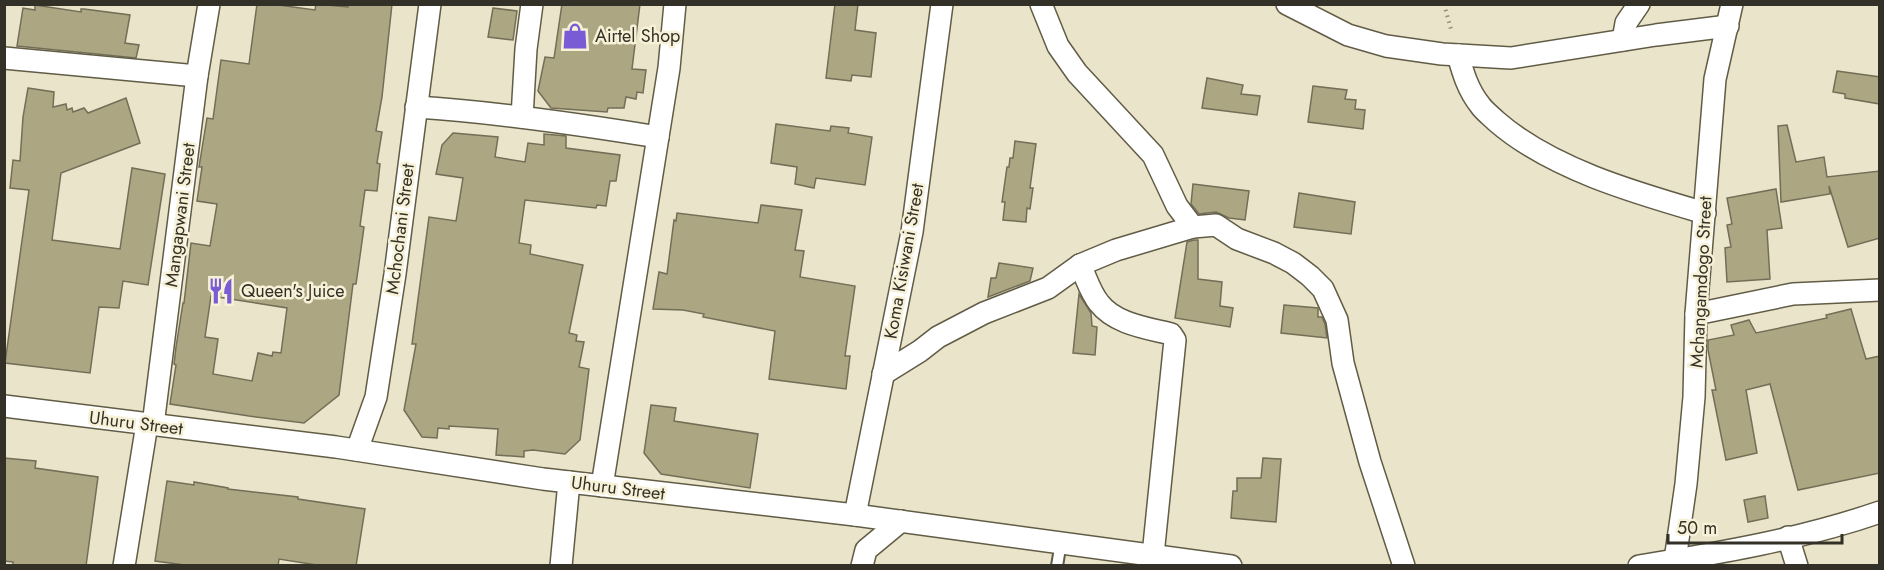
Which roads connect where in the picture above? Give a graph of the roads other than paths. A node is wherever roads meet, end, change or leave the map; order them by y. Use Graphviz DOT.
graph roads {
  1 [pos="209,4"];
  2 [pos="430,4"];
  3 [pos="532,4"];
  4 [pos="675,4"];
  5 [pos="942,4"];
  6 [pos="1041,4"];
  7 [pos="1287,4"];
  8 [pos="1639,4"];
  9 [pos="1732,4"];
  10 [pos="1728,26"];
  11 [pos="1623,40"];
  12 [pos="1458,55"];
  13 [pos="4,58"];
  14 [pos="197,76"];
  15 [pos="416,107"];
  16 [pos="522,117"];
  17 [pos="658,137"];
  18 [pos="1705,213"];
  19 [pos="1193,227"];
  20 [pos="1080,265"];
  21 [pos="1880,290"];
  22 [pos="1696,314"];
  23 [pos="884,374"];
  24 [pos="4,406"];
  25 [pos="150,425"];
  26 [pos="357,450"];
  27 [pos="569,482"];
  28 [pos="602,486"];
  29 [pos="1880,512"];
  30 [pos="855,515"];
  31 [pos="901,522"];
  32 [pos="1788,537"];
  33 [pos="1061,542"];
  34 [pos="1154,555"];
  35 [pos="1675,560"];
  36 [pos="124,566"];
  37 [pos="561,566"];
  38 [pos="862,566"];
  39 [pos="1057,566"];
  40 [pos="1231,566"];
  41 [pos="1404,566"];
  42 [pos="1639,566"];
  43 [pos="1797,566"];
  1 -- 14 [label="street, Mangapwani Street"];
  2 -- 15 [label="street, Mchochani Street"];
  3 -- 16 [label="street"];
  4 -- 17 [label="street"];
  5 -- 23 [label="street, Koma Kisiwani Street"];
  6 -- 19 [label="street"];
  7 -- 12 [label="street"];
  8 -- 11 [label="street"];
  9 -- 10 [label="street, Mchangamdogo Street"];
  10 -- 11 [label="street"];
  10 -- 18 [label="street, Mchangamdogo Street"];
  11 -- 12 [label="street"];
  12 -- 18 [label="street"];
  13 -- 14 [label="street"];
  14 -- 25 [label="street, Mangapwani Street"];
  15 -- 16 [label="street"];
  15 -- 26 [label="street, Mchochani Street"];
  16 -- 17 [label="street"];
  17 -- 28 [label="street"];
  18 -- 22 [label="street, Mchangamdogo Street"];
  19 -- 20 [label="street"];
  19 -- 41 [label="street"];
  20 -- 23 [label="street"];
  20 -- 34 [label="street"];
  21 -- 22 [label="street"];
  22 -- 35 [label="street, Mchangamdogo Street"];
  23 -- 30 [label="street, Koma Kisiwani Street"];
  24 -- 25 [label="street, Uhuru Street"];
  25 -- 26 [label="street, Uhuru Street"];
  25 -- 36 [label="street, Mangapwani Street"];
  26 -- 27 [label="street, Uhuru Street"];
  27 -- 28 [label="street, Uhuru Street"];
  27 -- 37 [label="street"];
  28 -- 30 [label="street, Uhuru Street"];
  29 -- 32 [label="street"];
  30 -- 31 [label="street, Uhuru Street"];
  31 -- 33 [label="street, Uhuru Street"];
  31 -- 38 [label="street"];
  32 -- 35 [label="street"];
  32 -- 43 [label="street"];
  33 -- 34 [label="street, Uhuru Street"];
  33 -- 39 [label="lane"];
  34 -- 40 [label="street, Uhuru Street"];
  35 -- 42 [label="street"];
}
